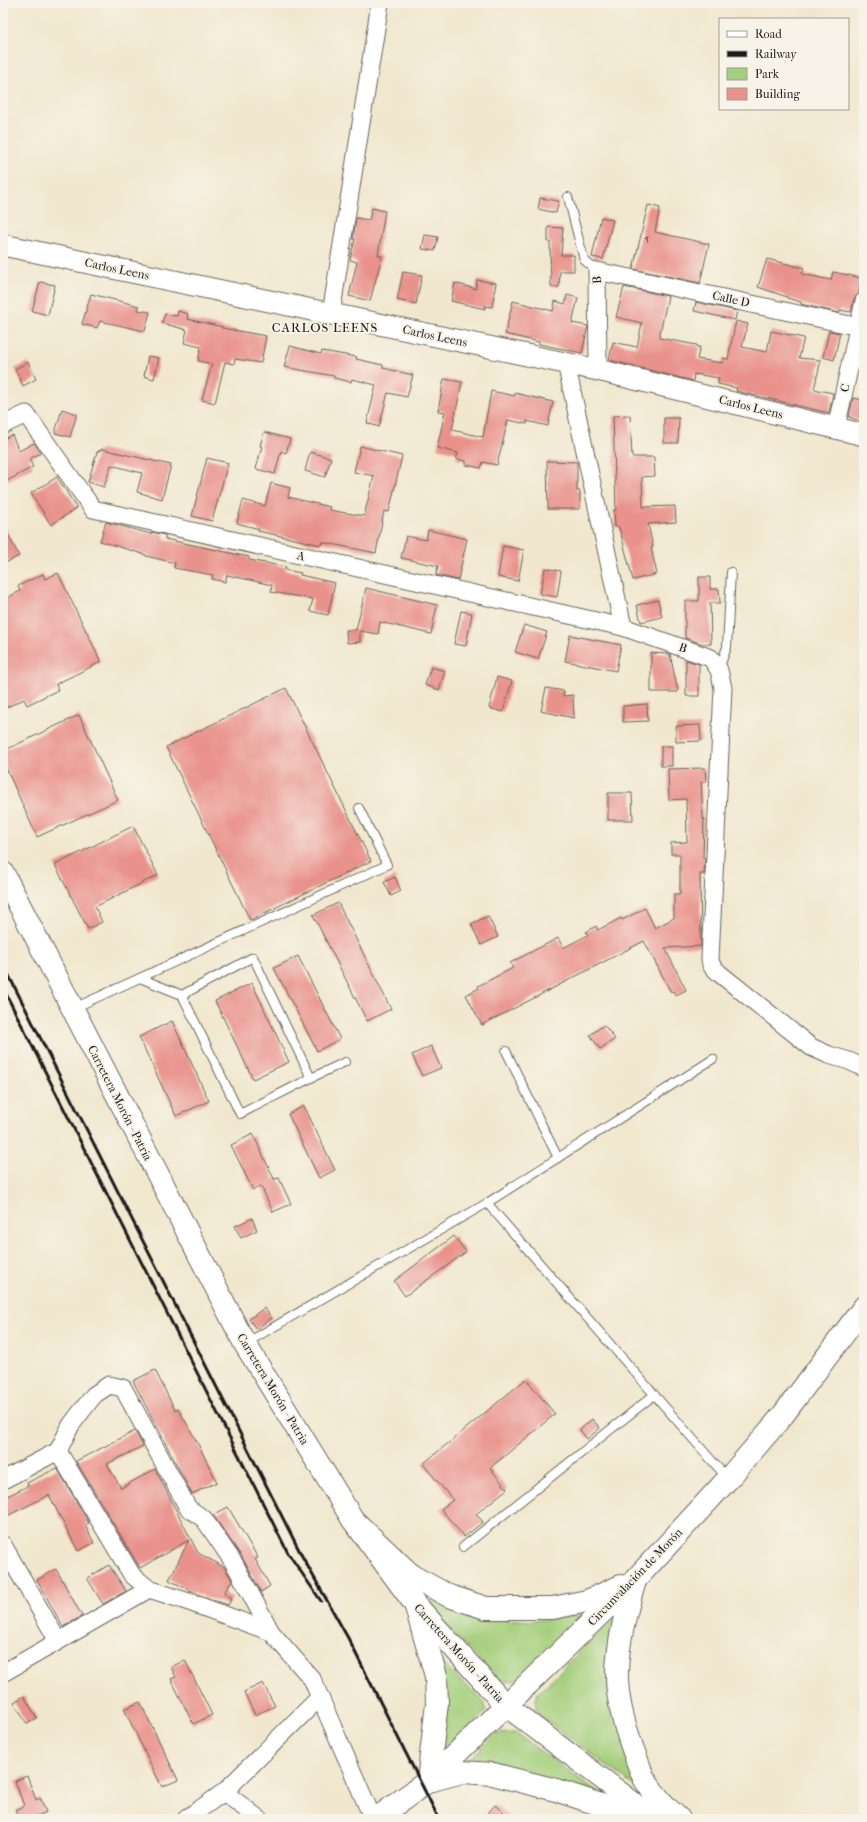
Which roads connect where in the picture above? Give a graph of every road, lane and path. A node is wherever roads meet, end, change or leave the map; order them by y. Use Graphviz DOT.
graph roads {
  1 [pos="380,3"];
  2 [pos="568,197"];
  3 [pos="3,245"];
  4 [pos="597,271"];
  5 [pos="864,301"];
  6 [pos="331,314"];
  7 [pos="861,327"];
  8 [pos="566,363"];
  9 [pos="598,370"];
  10 [pos="3,425"];
  11 [pos="836,428"];
  12 [pos="864,435"];
  13 [pos="730,572"];
  14 [pos="623,627"];
  15 [pos="719,670"];
  16 [pos="359,808"];
  17 [pos="3,873"];
  18 [pos="140,978"];
  19 [pos="182,995"];
  20 [pos="72,1009"];
  21 [pos="506,1051"];
  22 [pos="713,1059"];
  23 [pos="345,1062"];
  24 [pos="864,1068"];
  25 [pos="311,1078"];
  26 [pos="558,1158"];
  27 [pos="487,1203"];
  28 [pos="864,1307"];
  29 [pos="245,1344"];
  30 [pos="654,1396"];
  31 [pos="58,1451"];
  32 [pos="728,1479"];
  33 [pos="3,1480"];
  34 [pos="353,1520"];
  35 [pos="3,1545"];
  36 [pos="463,1547"];
  37 [pos="635,1580"];
  38 [pos="149,1590"];
  39 [pos="415,1604"];
  40 [pos="271,1632"];
  41 [pos="58,1641"];
  42 [pos="3,1673"];
  43 [pos="319,1698"];
  44 [pos="506,1705"];
  45 [pos="428,1781"];
  46 [pos="224,1792"];
  47 [pos="186,1819"];
  48 [pos="259,1819"];
  49 [pos="374,1819"];
  50 [pos="643,1819"];
  51 [pos="655,1819"];
  52 [pos="679,1819"];
  1 -- 6 [label="street"];
  2 -- 4 [label="lane, B"];
  3 -- 6 [label="street, Carlos Leens"];
  4 -- 7 [label="street, Calle D"];
  4 -- 9 [label="street, B"];
  5 -- 7 [label="street, C"];
  6 -- 8 [label="street, Carlos Leens"];
  7 -- 11 [label="street, C"];
  8 -- 9 [label="street, Carlos Leens"];
  8 -- 14 [label="street"];
  9 -- 11 [label="street, Carlos Leens"];
  10 -- 14 [label="street, A"];
  11 -- 12 [label="street, Carlos Leens"];
  13 -- 15 [label="lane"];
  14 -- 15 [label="street, B"];
  15 -- 24 [label="street"];
  16 -- 18 [label="lane"];
  17 -- 20 [label="main road, Carretera Morón - Patria"];
  18 -- 19 [label="lane"];
  18 -- 20 [label="lane"];
  19 -- 25 [label="lane"];
  19 -- 25 [label="lane"];
  20 -- 29 [label="main road, Carretera Morón - Patria"];
  21 -- 26 [label="lane"];
  22 -- 26 [label="lane"];
  23 -- 25 [label="lane"];
  26 -- 27 [label="lane"];
  27 -- 29 [label="lane"];
  27 -- 30 [label="lane"];
  28 -- 32 [label="main road, Circunvalación de Morón"];
  29 -- 34 [label="main road, Carretera Morón - Patria"];
  30 -- 32 [label="lane"];
  30 -- 36 [label="lane"];
  31 -- 33 [label="street"];
  31 -- 38 [label="street"];
  31 -- 40 [label="street"];
  32 -- 37 [label="main road, Circunvalación de Morón"];
  34 -- 37 [label="main road"];
  34 -- 39 [label="main road, Carretera Morón - Patria"];
  35 -- 41 [label="street"];
  37 -- 44 [label="main road, Circunvalación de Morón"];
  37 -- 52 [label="main road"];
  38 -- 40 [label="street"];
  38 -- 41 [label="street"];
  39 -- 44 [label="main road, Carretera Morón - Patria"];
  39 -- 45 [label="main road"];
  40 -- 43 [label="street"];
  41 -- 42 [label="street"];
  43 -- 46 [label="street"];
  43 -- 49 [label="street"];
  44 -- 45 [label="main road, Circunvalación de Morón"];
  44 -- 51 [label="street, Carretera Morón - Patria"];
  45 -- 49 [label="main road, Circunvalación de Morón"];
  45 -- 50 [label="main road"];
  46 -- 47 [label="street"];
  46 -- 48 [label="street"];
}
